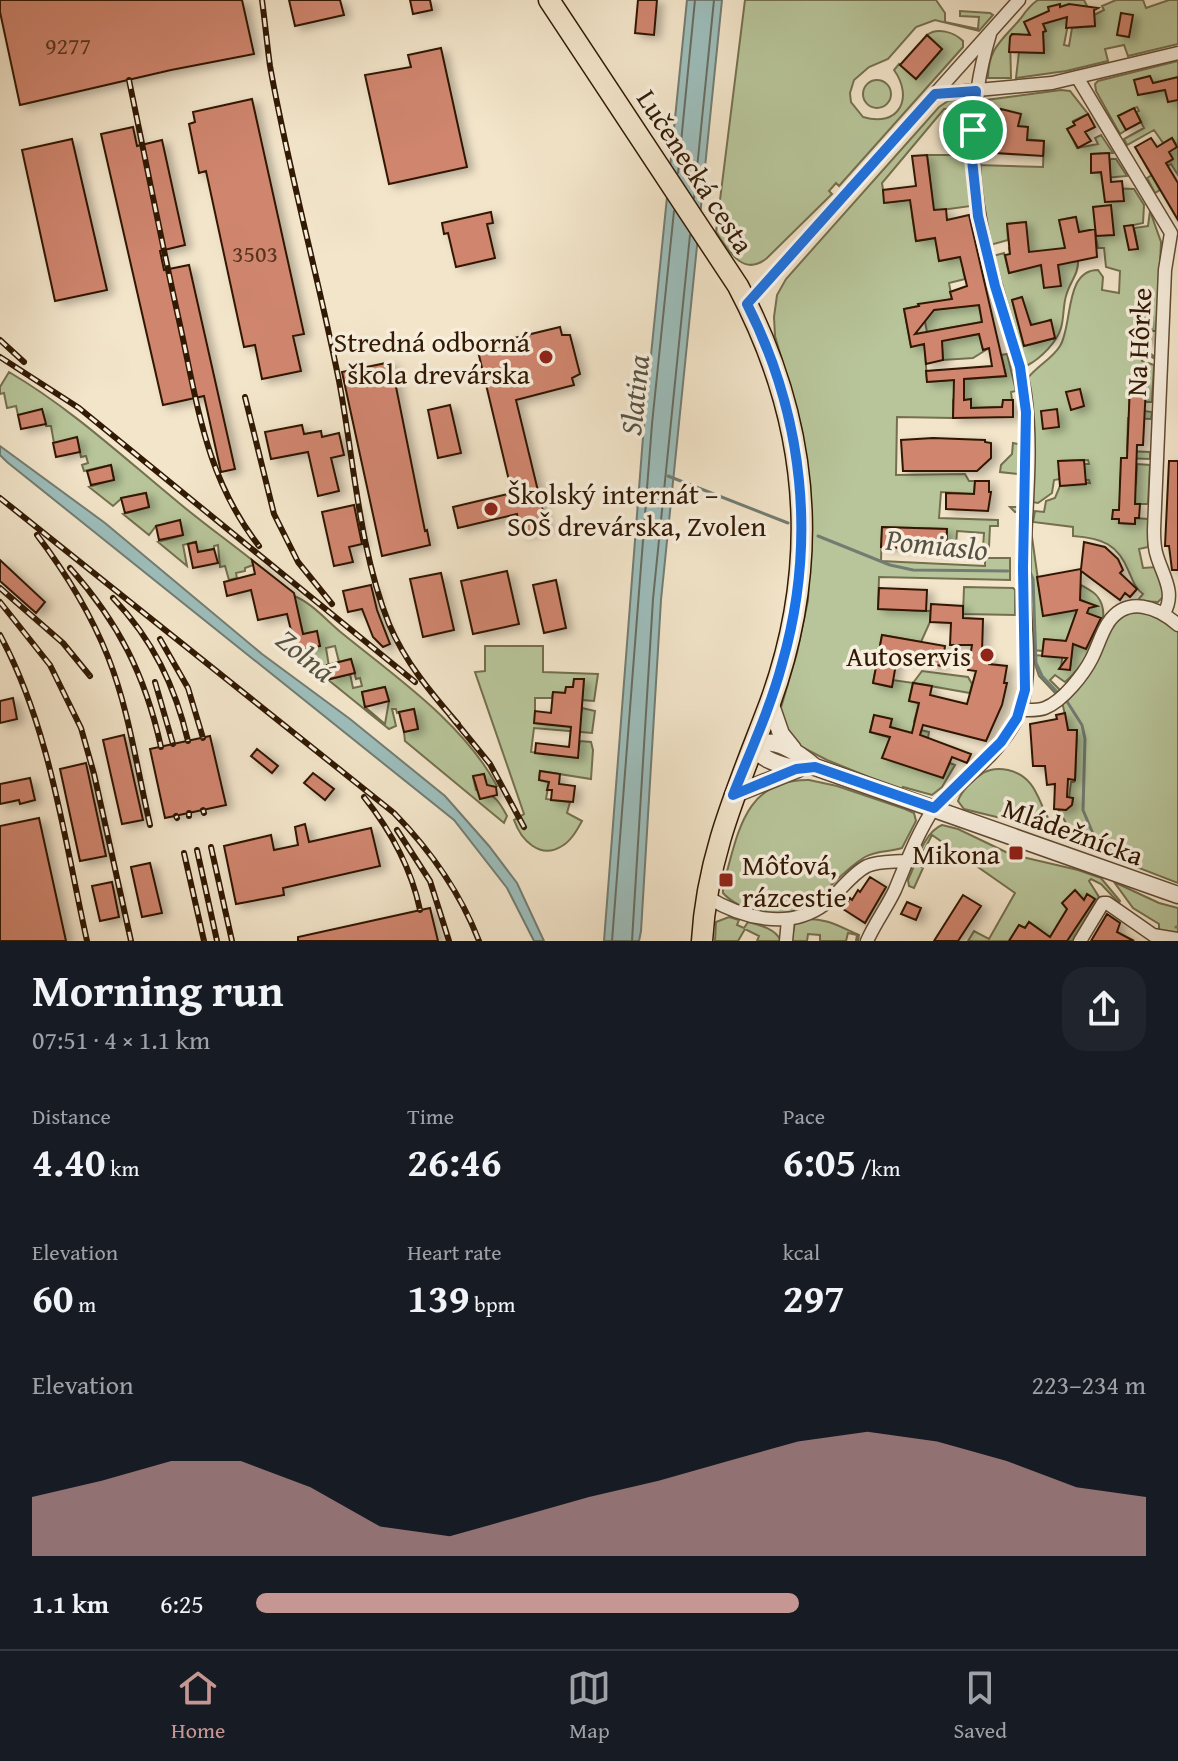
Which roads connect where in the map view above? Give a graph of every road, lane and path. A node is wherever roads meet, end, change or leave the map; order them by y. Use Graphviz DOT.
graph roads {
  1 [pos="549,0"];
  2 [pos="1019,0"];
  3 [pos="990,34"];
  4 [pos="1178,53"];
  5 [pos="1077,77"];
  6 [pos="976,91"];
  7 [pos="935,94"];
  8 [pos="1174,231"];
  9 [pos="747,304"];
  10 [pos="1164,613"];
  11 [pos="1178,625"];
  12 [pos="770,702"];
  13 [pos="1020,710"];
  14 [pos="753,745"];
  15 [pos="794,750"];
  16 [pos="815,767"];
  17 [pos="796,769"];
  18 [pos="733,795"];
  19 [pos="934,808"];
  20 [pos="904,861"];
  21 [pos="1178,895"];
  22 [pos="707,897"];
  23 [pos="788,920"];
  24 [pos="1178,939"];
  25 [pos="702,941"];
  26 [pos="786,941"];
  27 [pos="867,941"];
  28 [pos="1080,941"];
  1 -- 9 [label="main road, Lučenecká cesta"];
  2 -- 3 [label="street"];
  3 -- 6 [label="street"];
  3 -- 7 [label="street"];
  4 -- 5 [label="street"];
  5 -- 6 [label="street"];
  5 -- 8 [label="street, Na Hôrke"];
  6 -- 7 [label="street"];
  6 -- 13 [label="street"];
  7 -- 9 [label="street"];
  8 -- 10 [label="street, Na Hôrke"];
  9 -- 12 [label="main road, Lučenecká cesta"];
  10 -- 11 [label="street"];
  10 -- 13 [label="street"];
  12 -- 14 [label="main road, Lučenecká cesta"];
  12 -- 15 [label="street"];
  13 -- 19 [label="street"];
  14 -- 15 [label="street"];
  14 -- 17 [label="street"];
  14 -- 18 [label="main road, Lučenecká cesta"];
  15 -- 16 [label="street"];
  16 -- 17 [label="street"];
  16 -- 19 [label="street, Mládežnícka"];
  17 -- 18 [label="street"];
  18 -- 22 [label="main road, Lučenecká cesta"];
  19 -- 20 [label="street"];
  19 -- 21 [label="street, Mládežnícka"];
  20 -- 23 [label="street"];
  20 -- 27 [label="street"];
  22 -- 23 [label="street"];
  22 -- 25 [label="main road, Lučenecká cesta"];
  23 -- 26 [label="street"];
  24 -- 28 [label="street"];
}
